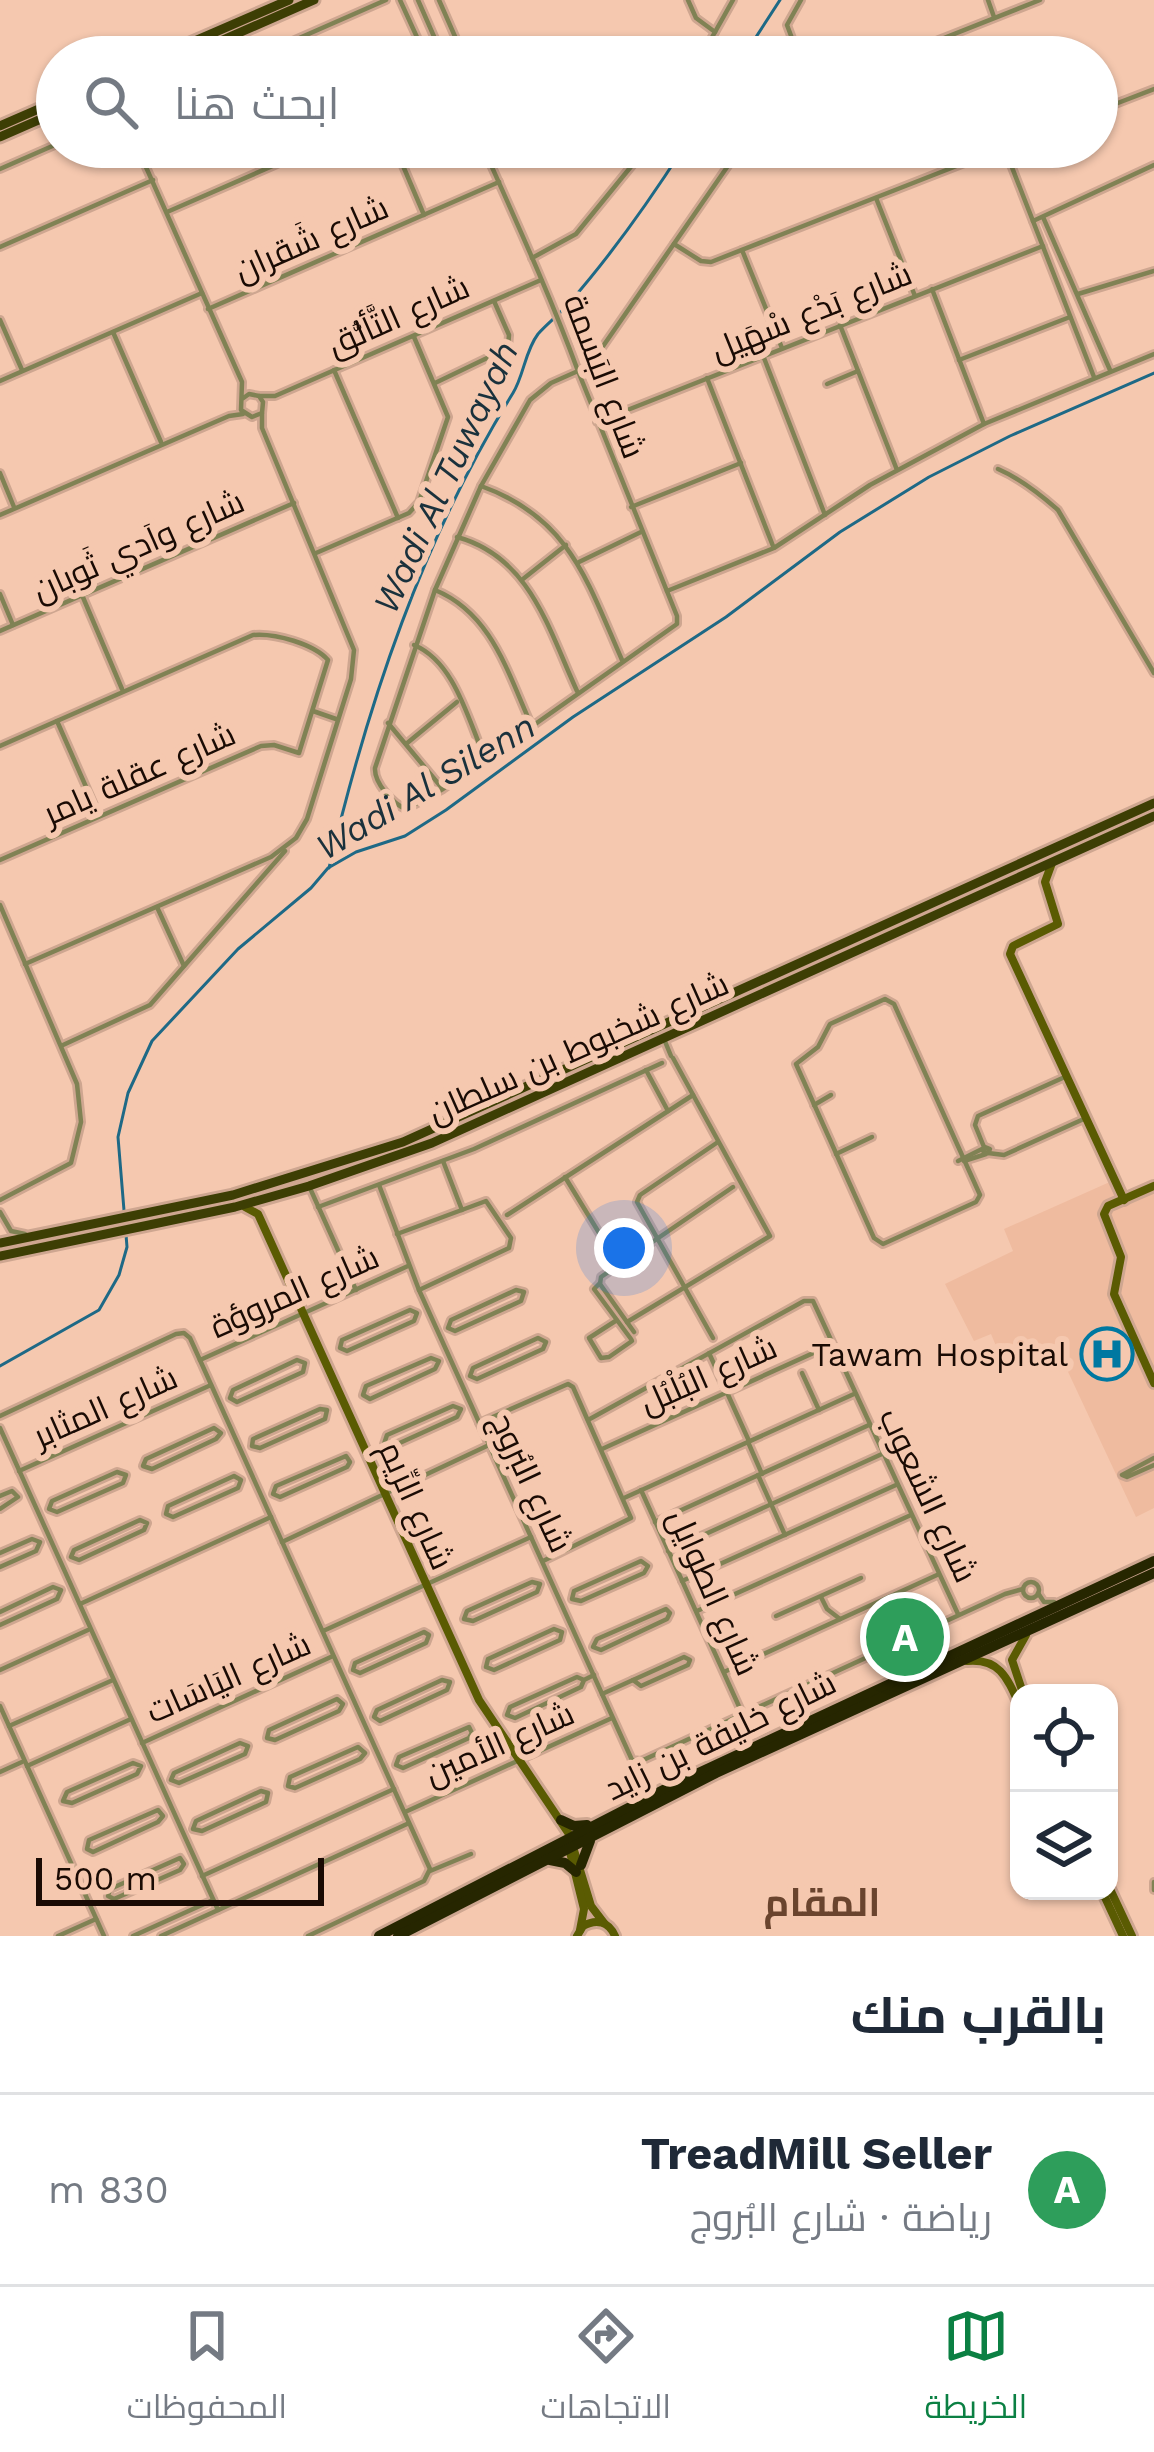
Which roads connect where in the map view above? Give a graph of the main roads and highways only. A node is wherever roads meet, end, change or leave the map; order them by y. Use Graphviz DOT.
graph roads {
  1 [pos="289,0"];
  2 [pos="314,0"];
  3 [pos="206,36"];
  4 [pos="232,36"];
  5 [pos="36,110"];
  6 [pos="36,121"];
  7 [pos="0,126"];
  8 [pos="0,137"];
  9 [pos="1154,803"];
  10 [pos="1154,816"];
  11 [pos="270,1192"];
  12 [pos="153,1219"];
  13 [pos="100,1230"];
  14 [pos="0,1241"];
  15 [pos="0,1256"];
  16 [pos="1154,1562"];
  17 [pos="1154,1573"];
  18 [pos="1028,1624"];
  19 [pos="608,1819"];
  20 [pos="593,1837"];
  21 [pos="570,1843"];
  22 [pos="540,1858"];
  23 [pos="379,1936"];
  24 [pos="398,1936"];
  1 -- 3 [label="main road"];
  2 -- 4 [label="main road"];
  5 -- 7 [label="main road"];
  6 -- 8 [label="main road"];
  9 -- 11 [label="main road, شارع شخبوط بن سلطان"];
  10 -- 11 [label="main road, شارع شخبوط بن سلطان"];
  11 -- 12 [label="main road, شارع شخبوط بن سلطان"];
  11 -- 12 [label="main road, شارع شخبوط بن سلطان"];
  12 -- 13 [label="main road, شارع شخبوط بن سلطان"];
  13 -- 14 [label="main road, شارع شخبوط بن سلطان"];
  13 -- 15 [label="main road, شارع شخبوط بن سلطان"];
  16 -- 18 [label="highway, شارع خليفة بن زايد"];
  17 -- 18 [label="highway, شارع خليفة بن زايد"];
  18 -- 19 [label="highway, شارع خليفة بن زايد"];
  18 -- 20 [label="highway, شارع خليفة بن زايد"];
  19 -- 21 [label="highway, شارع خليفة بن زايد"];
  19 -- 22 [label="highway"];
  20 -- 21 [label="highway, شارع خليفة بن زايد"];
  20 -- 22 [label="highway"];
  21 -- 22 [label="highway, شارع خليفة بن زايد"];
  22 -- 23 [label="highway, شارع خليفة بن زايد"];
  22 -- 24 [label="highway, شارع خليفة بن زايد"];
}
